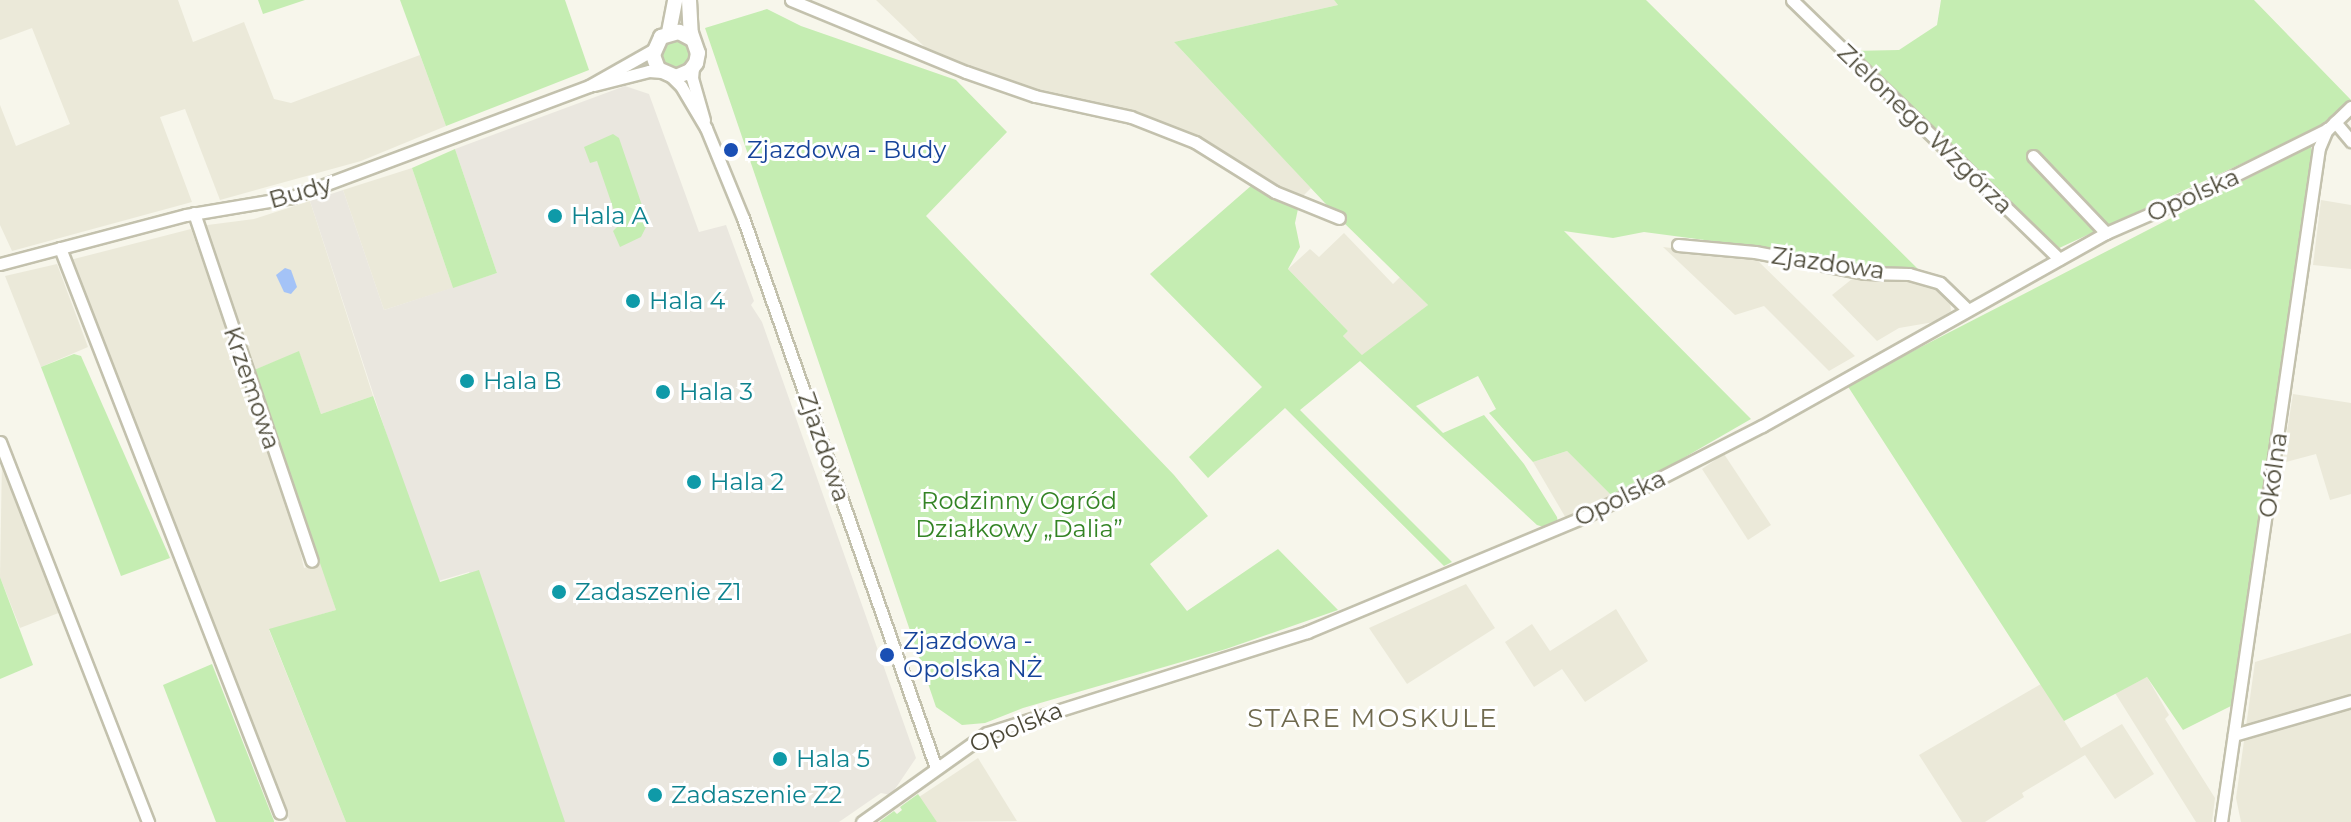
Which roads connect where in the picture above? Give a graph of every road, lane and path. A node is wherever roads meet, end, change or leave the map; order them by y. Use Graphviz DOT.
graph roads {
  1 [pos="675,0"];
  2 [pos="689,0"];
  3 [pos="791,0"];
  4 [pos="1792,0"];
  5 [pos="669,32"];
  6 [pos="692,39"];
  7 [pos="653,50"];
  8 [pos="693,67"];
  9 [pos="666,74"];
  10 [pos="589,86"];
  11 [pos="2351,107"];
  12 [pos="2331,125"];
  13 [pos="706,128"];
  14 [pos="2351,141"];
  15 [pos="2033,156"];
  16 [pos="194,213"];
  17 [pos="1339,218"];
  18 [pos="2106,233"];
  19 [pos="1678,245"];
  20 [pos="60,248"];
  21 [pos="2059,259"];
  22 [pos="2,260"];
  23 [pos="1967,309"];
  24 [pos="0,442"];
  25 [pos="312,561"];
  26 [pos="2351,701"];
  27 [pos="2234,735"];
  28 [pos="936,768"];
  29 [pos="280,813"];
  30 [pos="148,822"];
  31 [pos="862,822"];
  32 [pos="2221,822"];
  1 -- 5 [label="street"];
  2 -- 6 [label="street"];
  3 -- 17 [label="street"];
  4 -- 21 [label="street, Zielonego Wzgórza"];
  5 -- 6 [label="street"];
  5 -- 7 [label="street"];
  6 -- 8 [label="street"];
  7 -- 9 [label="street"];
  7 -- 10 [label="street, Budy"];
  8 -- 9 [label="street"];
  8 -- 13 [label="street, Zjazdowa"];
  9 -- 10 [label="street, Budy"];
  9 -- 13 [label="street, Zjazdowa"];
  10 -- 16 [label="street, Budy"];
  11 -- 12 [label="street, Opolska"];
  12 -- 14 [label="street"];
  12 -- 18 [label="street, Opolska"];
  12 -- 27 [label="street, Okólna"];
  13 -- 28 [label="street, Zjazdowa"];
  15 -- 18 [label="street"];
  16 -- 20 [label="street, Budy"];
  16 -- 25 [label="street, Krzemowa"];
  18 -- 21 [label="street, Opolska"];
  19 -- 23 [label="street, Zjazdowa"];
  20 -- 22 [label="street, Budy"];
  20 -- 29 [label="street"];
  21 -- 23 [label="street, Opolska"];
  23 -- 28 [label="street, Opolska"];
  24 -- 30 [label="street"];
  26 -- 27 [label="street"];
  27 -- 32 [label="street, Okólna"];
  28 -- 31 [label="street, Opolska"];
}
